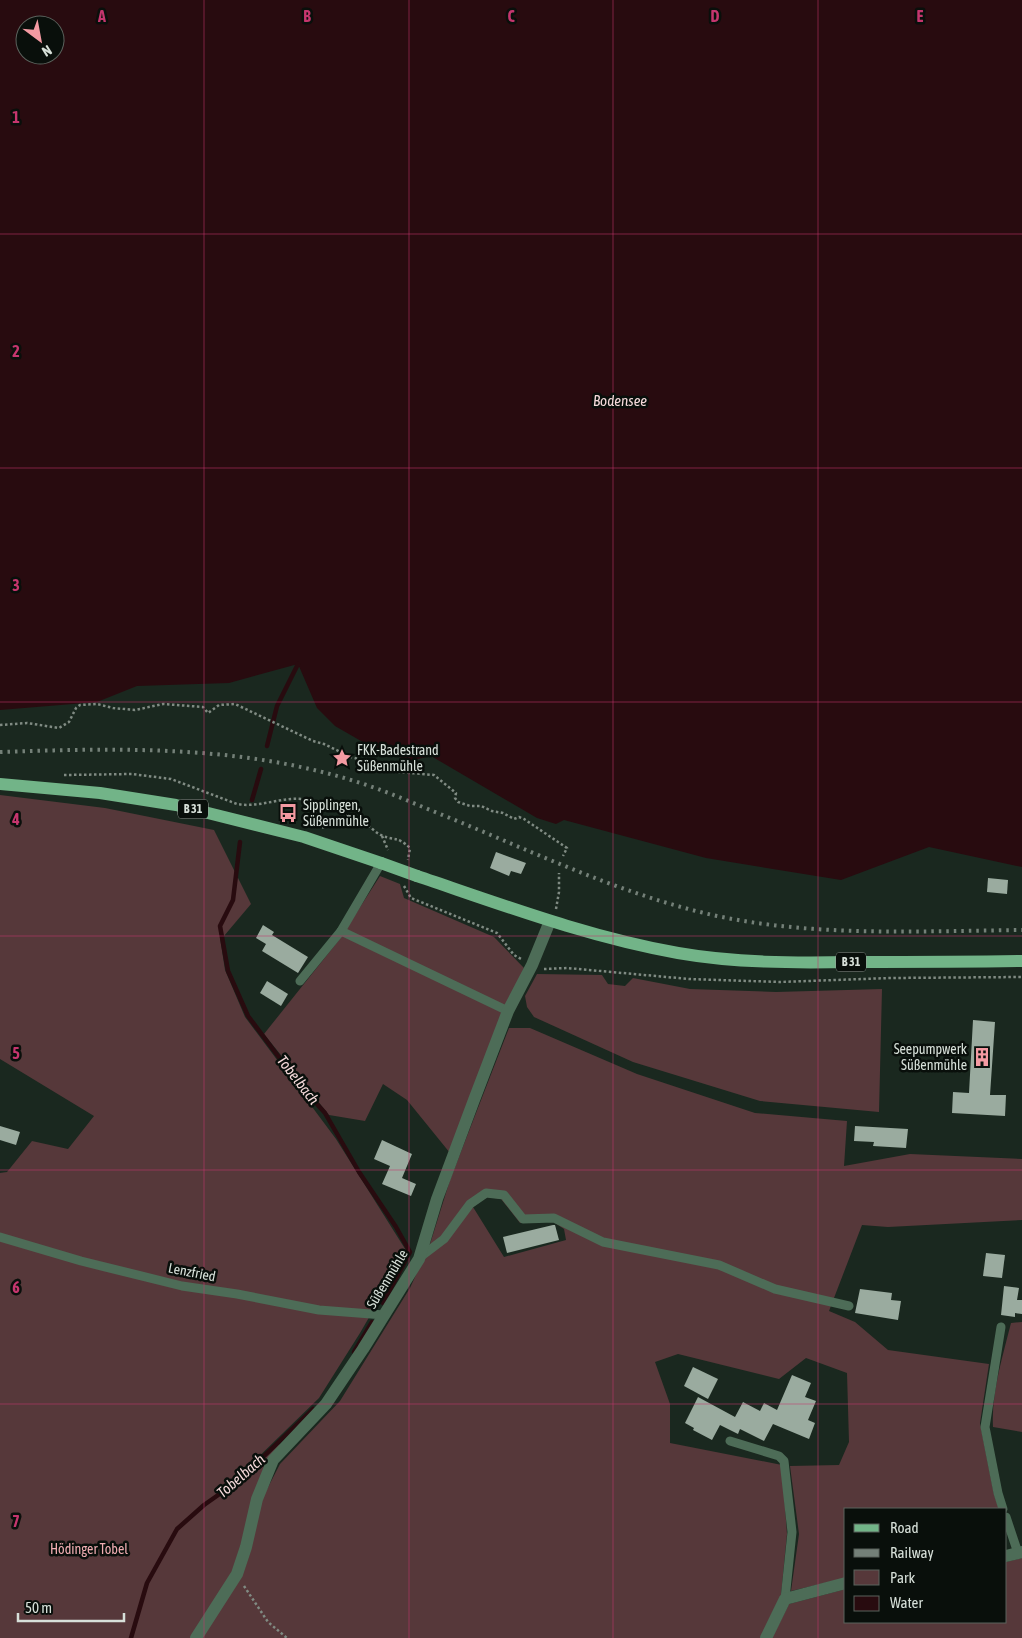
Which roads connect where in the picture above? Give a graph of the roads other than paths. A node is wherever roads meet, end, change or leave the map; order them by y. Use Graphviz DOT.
graph roads {
  1 [pos="0,784"];
  2 [pos="381,863"];
  3 [pos="550,921"];
  4 [pos="341,931"];
  5 [pos="1022,961"];
  6 [pos="300,980"];
  7 [pos="508,1011"];
  8 [pos="0,1237"];
  9 [pos="419,1259"];
  10 [pos="849,1306"];
  11 [pos="384,1315"];
  12 [pos="1001,1327"];
  13 [pos="730,1441"];
  14 [pos="1003,1508"];
  15 [pos="1007,1521"];
  16 [pos="1015,1553"];
  17 [pos="844,1584"];
  18 [pos="785,1599"];
  19 [pos="196,1638"];
  20 [pos="766,1638"];
  1 -- 2 [label="main road, B 31"];
  2 -- 3 [label="main road, B 31, bridge"];
  2 -- 4 [label="lane"];
  3 -- 5 [label="main road, B 31"];
  3 -- 7 [label="street, Süßenmühle"];
  4 -- 6 [label="lane"];
  4 -- 7 [label="lane"];
  7 -- 9 [label="street, Süßenmühle"];
  8 -- 11 [label="lane, Lenzfried"];
  9 -- 10 [label="lane"];
  9 -- 11 [label="street, Süßenmühle"];
  11 -- 19 [label="street, Süßenmühle"];
  12 -- 14 [label="lane"];
  13 -- 18 [label="lane"];
  15 -- 16 [label="lane"];
  17 -- 18 [label="street"];
  18 -- 20 [label="street"];
}
